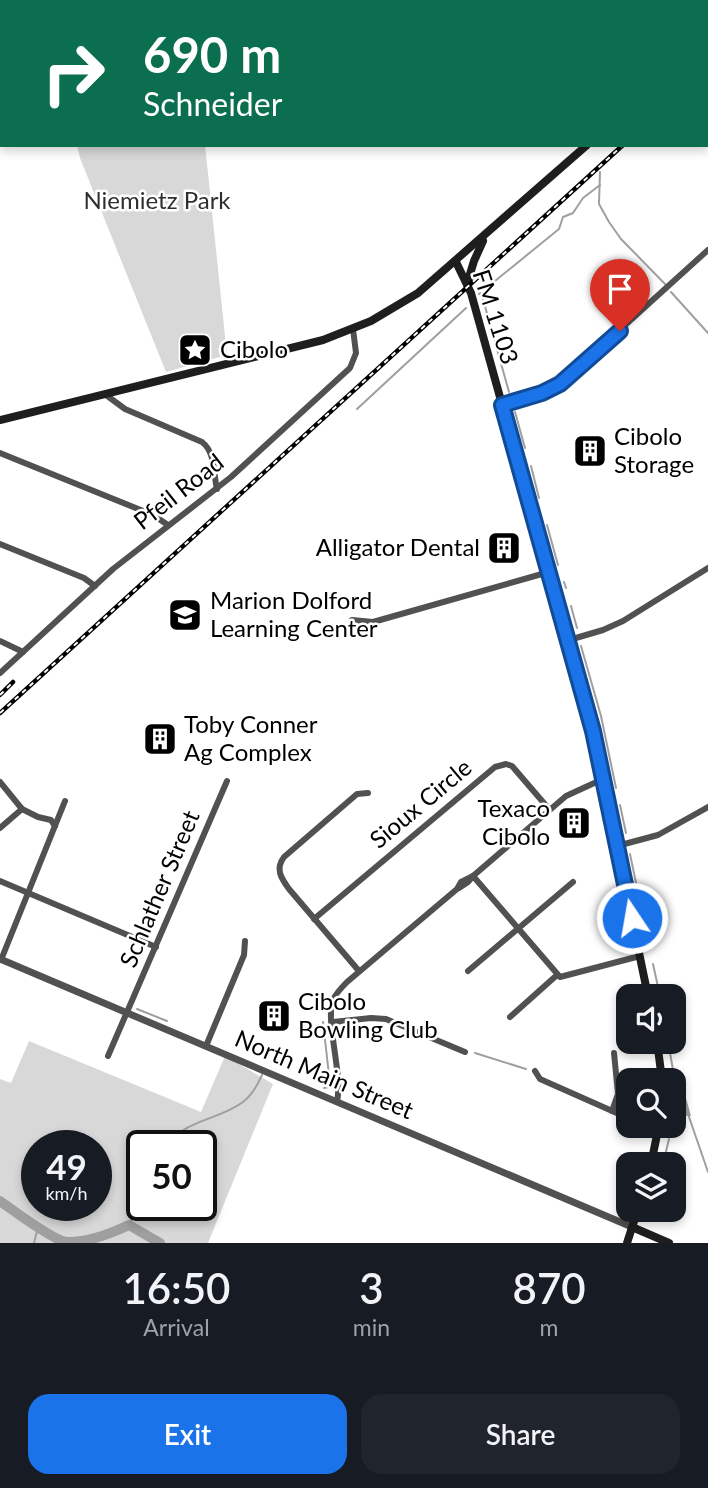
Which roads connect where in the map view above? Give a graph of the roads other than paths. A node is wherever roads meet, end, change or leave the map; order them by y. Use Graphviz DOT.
graph roads {
  1 [pos="585,147"];
  2 [pos="488,234"];
  3 [pos="708,250"];
  4 [pos="456,262"];
  5 [pos="467,284"];
  6 [pos="353,329"];
  7 [pos="106,394"];
  8 [pos="502,405"];
  9 [pos="0,420"];
  10 [pos="0,453"];
  11 [pos="217,489"];
  12 [pos="168,525"];
  13 [pos="0,544"];
  14 [pos="708,568"];
  15 [pos="549,572"];
  16 [pos="95,586"];
  17 [pos="352,620"];
  18 [pos="569,640"];
  19 [pos="0,641"];
  20 [pos="23,652"];
  21 [pos="0,673"];
  22 [pos="603,779"];
  23 [pos="227,781"];
  24 [pos="0,782"];
  25 [pos="368,793"];
  26 [pos="65,801"];
  27 [pos="708,807"];
  28 [pos="22,809"];
  29 [pos="549,809"];
  30 [pos="55,826"];
  31 [pos="0,828"];
  32 [pos="617,846"];
  33 [pos="472,876"];
  34 [pos="0,881"];
  35 [pos="573,882"];
  36 [pos="29,892"];
  37 [pos="314,919"];
  38 [pos="517,928"];
  39 [pos="245,941"];
  40 [pos="156,947"];
  41 [pos="640,956"];
  42 [pos="1,959"];
  43 [pos="359,971"];
  44 [pos="468,971"];
  45 [pos="557,975"];
  46 [pos="646,984"];
  47 [pos="127,1013"];
  48 [pos="510,1017"];
  49 [pos="333,1022"];
  50 [pos="206,1046"];
  51 [pos="465,1052"];
  52 [pos="614,1053"];
  53 [pos="108,1056"];
  54 [pos="535,1071"];
  55 [pos="337,1102"];
  56 [pos="612,1111"];
  57 [pos="616,1113"];
  58 [pos="634,1222"];
  59 [pos="632,1227"];
  60 [pos="627,1243"];
  61 [pos="669,1243"];
  1 -- 2 [label="main road"];
  2 -- 4 [label="main road"];
  2 -- 5 [label="main road"];
  3 -- 8 [label="street"];
  4 -- 5 [label="main road, FM 1103 / FM 1103"];
  4 -- 6 [label="main road"];
  5 -- 8 [label="main road, FM 1103 / FM 1103"];
  6 -- 7 [label="main road"];
  6 -- 11 [label="street, Pfeil Road"];
  7 -- 9 [label="main road"];
  7 -- 11 [label="street"];
  8 -- 15 [label="main road, FM 1103 / FM 1103"];
  10 -- 12 [label="street"];
  11 -- 12 [label="street, Pfeil Road"];
  12 -- 16 [label="street, Pfeil Road"];
  13 -- 16 [label="street"];
  14 -- 18 [label="street"];
  15 -- 17 [label="street"];
  15 -- 18 [label="main road, FM 1103 / FM 1103"];
  16 -- 20 [label="street, Pfeil Road"];
  18 -- 22 [label="main road, FM 1103 / FM 1103"];
  19 -- 20 [label="street"];
  20 -- 21 [label="street, Pfeil Road"];
  22 -- 29 [label="street"];
  22 -- 32 [label="main road, FM 1103 / FM 1103"];
  23 -- 40 [label="street, Schlather Street"];
  24 -- 28 [label="street"];
  25 -- 37 [label="street"];
  26 -- 30 [label="street"];
  27 -- 32 [label="street"];
  28 -- 30 [label="street"];
  28 -- 31 [label="street"];
  29 -- 33 [label="street"];
  29 -- 37 [label="street, Sioux Circle"];
  30 -- 36 [label="street"];
  32 -- 41 [label="main road, FM 1103 / FM 1103"];
  33 -- 38 [label="street"];
  33 -- 43 [label="street"];
  34 -- 36 [label="street"];
  35 -- 38 [label="street"];
  36 -- 40 [label="street"];
  36 -- 42 [label="street"];
  37 -- 43 [label="street"];
  38 -- 44 [label="street"];
  38 -- 45 [label="street"];
  39 -- 50 [label="street"];
  40 -- 47 [label="street, Schlather Street"];
  41 -- 45 [label="street"];
  41 -- 46 [label="main road, FM 1103 / FM 1103"];
  42 -- 47 [label="street, North Main Street"];
  43 -- 49 [label="street"];
  45 -- 48 [label="street"];
  47 -- 50 [label="street, North Main Street"];
  47 -- 53 [label="street, Schlather Street"];
  49 -- 51 [label="street"];
  49 -- 55 [label="street"];
  50 -- 55 [label="street, North Main Street"];
  52 -- 56 [label="street"];
  54 -- 56 [label="street"];
  55 -- 59 [label="street, North Main Street"];
  56 -- 57 [label="street"];
  58 -- 59 [label="main road"];
  59 -- 60 [label="main road"];
  59 -- 61 [label="main road"];
}
